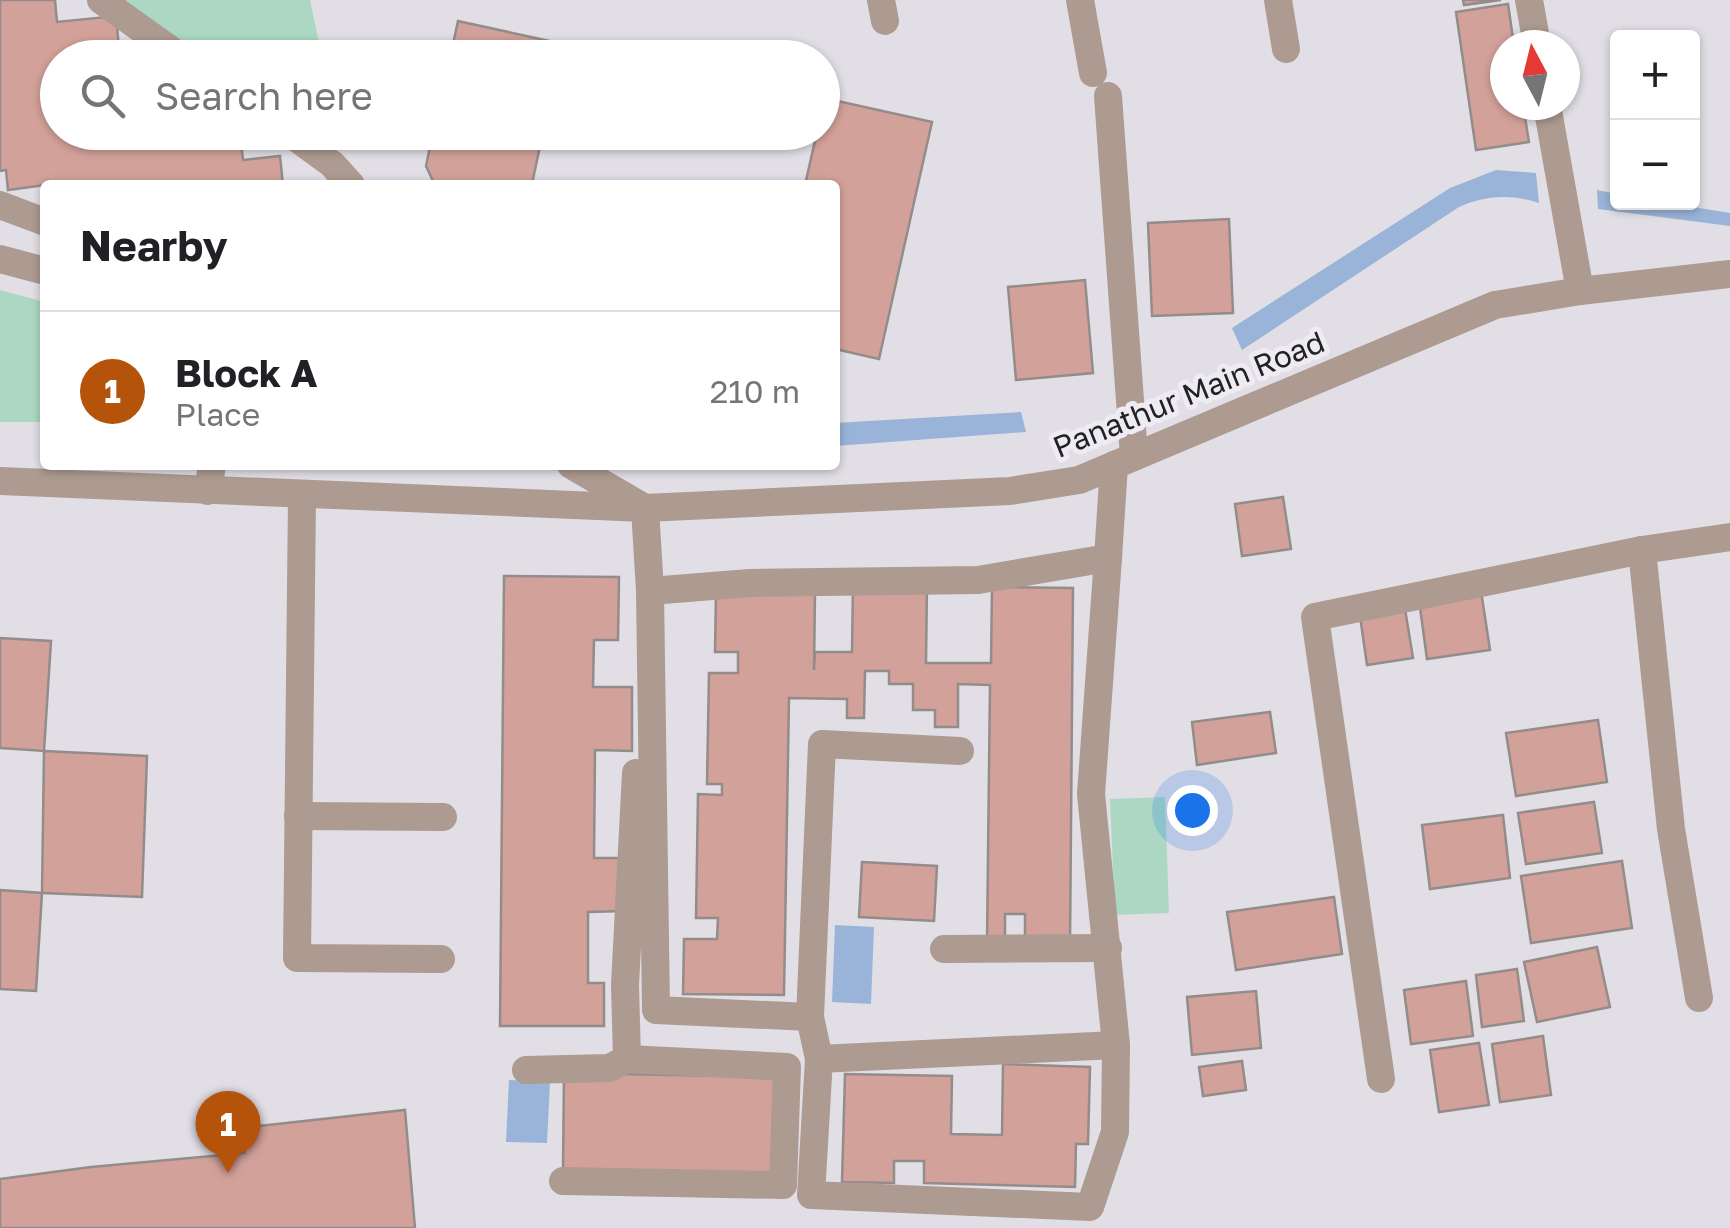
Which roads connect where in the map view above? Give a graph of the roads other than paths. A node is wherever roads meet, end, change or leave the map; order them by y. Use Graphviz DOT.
graph roads {
  1 [pos="101,0"];
  2 [pos="1080,0"];
  3 [pos="1278,0"];
  4 [pos="1528,0"];
  5 [pos="1533,30"];
  6 [pos="157,40"];
  7 [pos="1286,48"];
  8 [pos="1550,120"];
  9 [pos="313,150"];
  10 [pos="346,180"];
  11 [pos="0,205"];
  12 [pos="40,220"];
  13 [pos="0,259"];
  14 [pos="40,269"];
  15 [pos="1730,274"];
  16 [pos="1580,291"];
  17 [pos="1124,460"];
  18 [pos="579,470"];
  19 [pos="210,478"];
  20 [pos="0,481"];
  21 [pos="302,495"];
  22 [pos="638,507"];
  23 [pos="1730,537"];
  24 [pos="1642,550"];
  25 [pos="1108,558"];
  26 [pos="650,590"];
  27 [pos="960,751"];
  28 [pos="298,816"];
  29 [pos="443,817"];
  30 [pos="1108,948"];
  31 [pos="944,949"];
  32 [pos="441,959"];
  33 [pos="1699,998"];
  34 [pos="810,1017"];
  35 [pos="1116,1045"];
  36 [pos="626,1059"];
  37 [pos="819,1059"];
  38 [pos="526,1070"];
  39 [pos="1382,1079"];
  40 [pos="563,1180"];
  1 -- 6 [label="street"];
  2 -- 17 [label="street"];
  3 -- 7 [label="street"];
  4 -- 5 [label="street"];
  8 -- 16 [label="street"];
  9 -- 10 [label="street"];
  11 -- 12 [label="street"];
  13 -- 14 [label="street"];
  15 -- 16 [label="street, Panathur Main Road"];
  16 -- 17 [label="street, Panathur Main Road"];
  17 -- 22 [label="street, Panathur Main Road"];
  17 -- 25 [label="street"];
  18 -- 22 [label="street"];
  19 -- 20 [label="street, Panathur Main Road"];
  19 -- 21 [label="street, Panathur Main Road"];
  21 -- 22 [label="street, Panathur Main Road"];
  21 -- 28 [label="street"];
  22 -- 26 [label="street"];
  22 -- 36 [label="street"];
  23 -- 24 [label="street"];
  24 -- 33 [label="street"];
  24 -- 39 [label="street"];
  25 -- 26 [label="street"];
  25 -- 30 [label="street"];
  26 -- 34 [label="street"];
  27 -- 34 [label="street"];
  28 -- 29 [label="street"];
  28 -- 32 [label="street"];
  30 -- 31 [label="street"];
  30 -- 35 [label="street"];
  34 -- 37 [label="street"];
  35 -- 37 [label="street"];
  35 -- 37 [label="street"];
  36 -- 38 [label="street"];
  36 -- 40 [label="street"];
}
